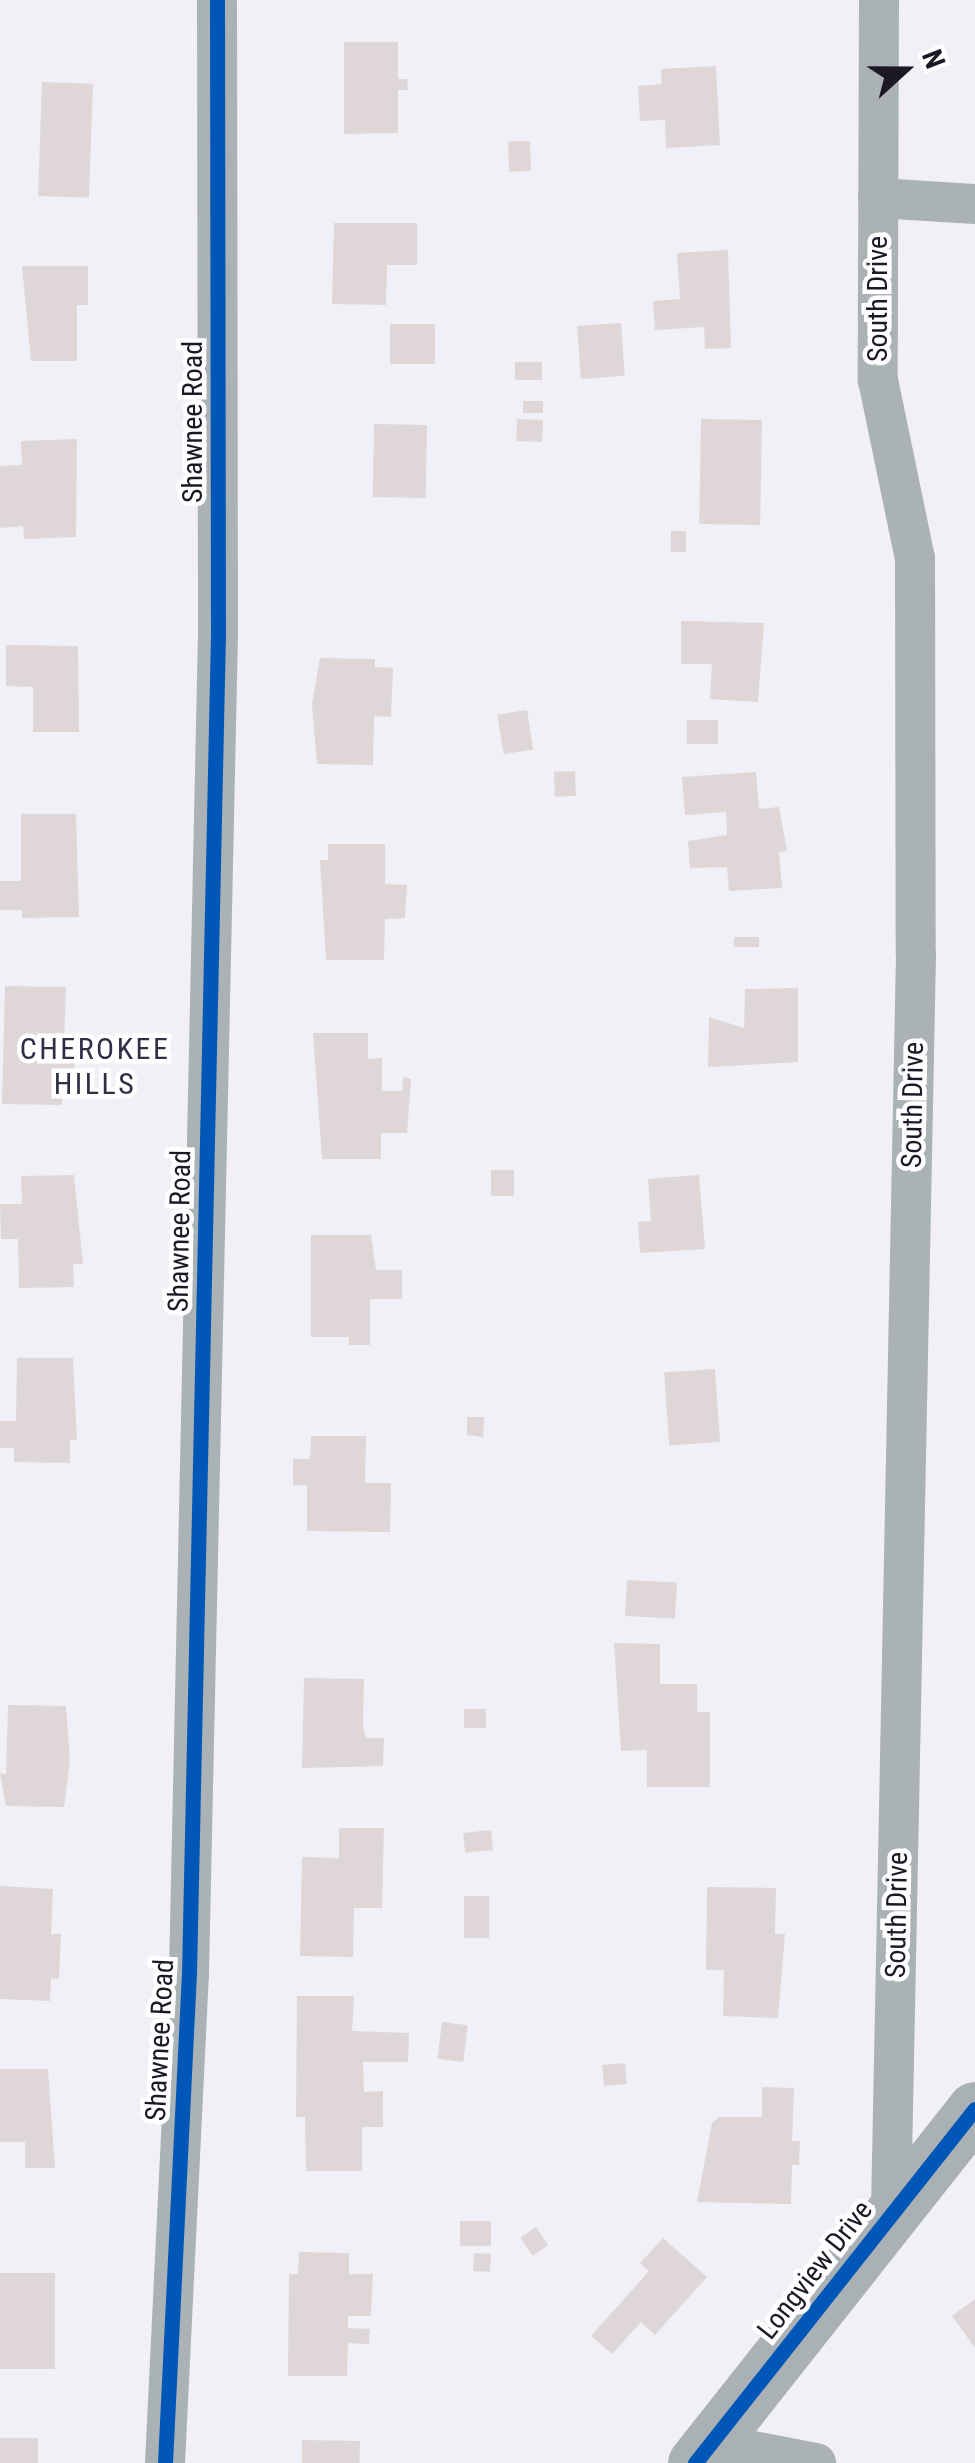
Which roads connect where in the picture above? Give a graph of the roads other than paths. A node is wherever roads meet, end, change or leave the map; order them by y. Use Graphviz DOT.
graph roads {
  1 [pos="217,0"];
  2 [pos="879,0"];
  3 [pos="878,198"];
  4 [pos="975,204"];
  5 [pos="975,2109"];
  6 [pos="891,2214"];
  7 [pos="703,2453"];
  8 [pos="165,2463"];
  9 [pos="816,2463"];
  1 -- 8 [label="street, Shawnee Road"];
  2 -- 3 [label="street, South Drive"];
  3 -- 4 [label="street"];
  3 -- 6 [label="street, South Drive"];
  5 -- 6 [label="street, Longview Drive"];
  6 -- 7 [label="street, Longview Drive"];
  7 -- 9 [label="street"];
}
